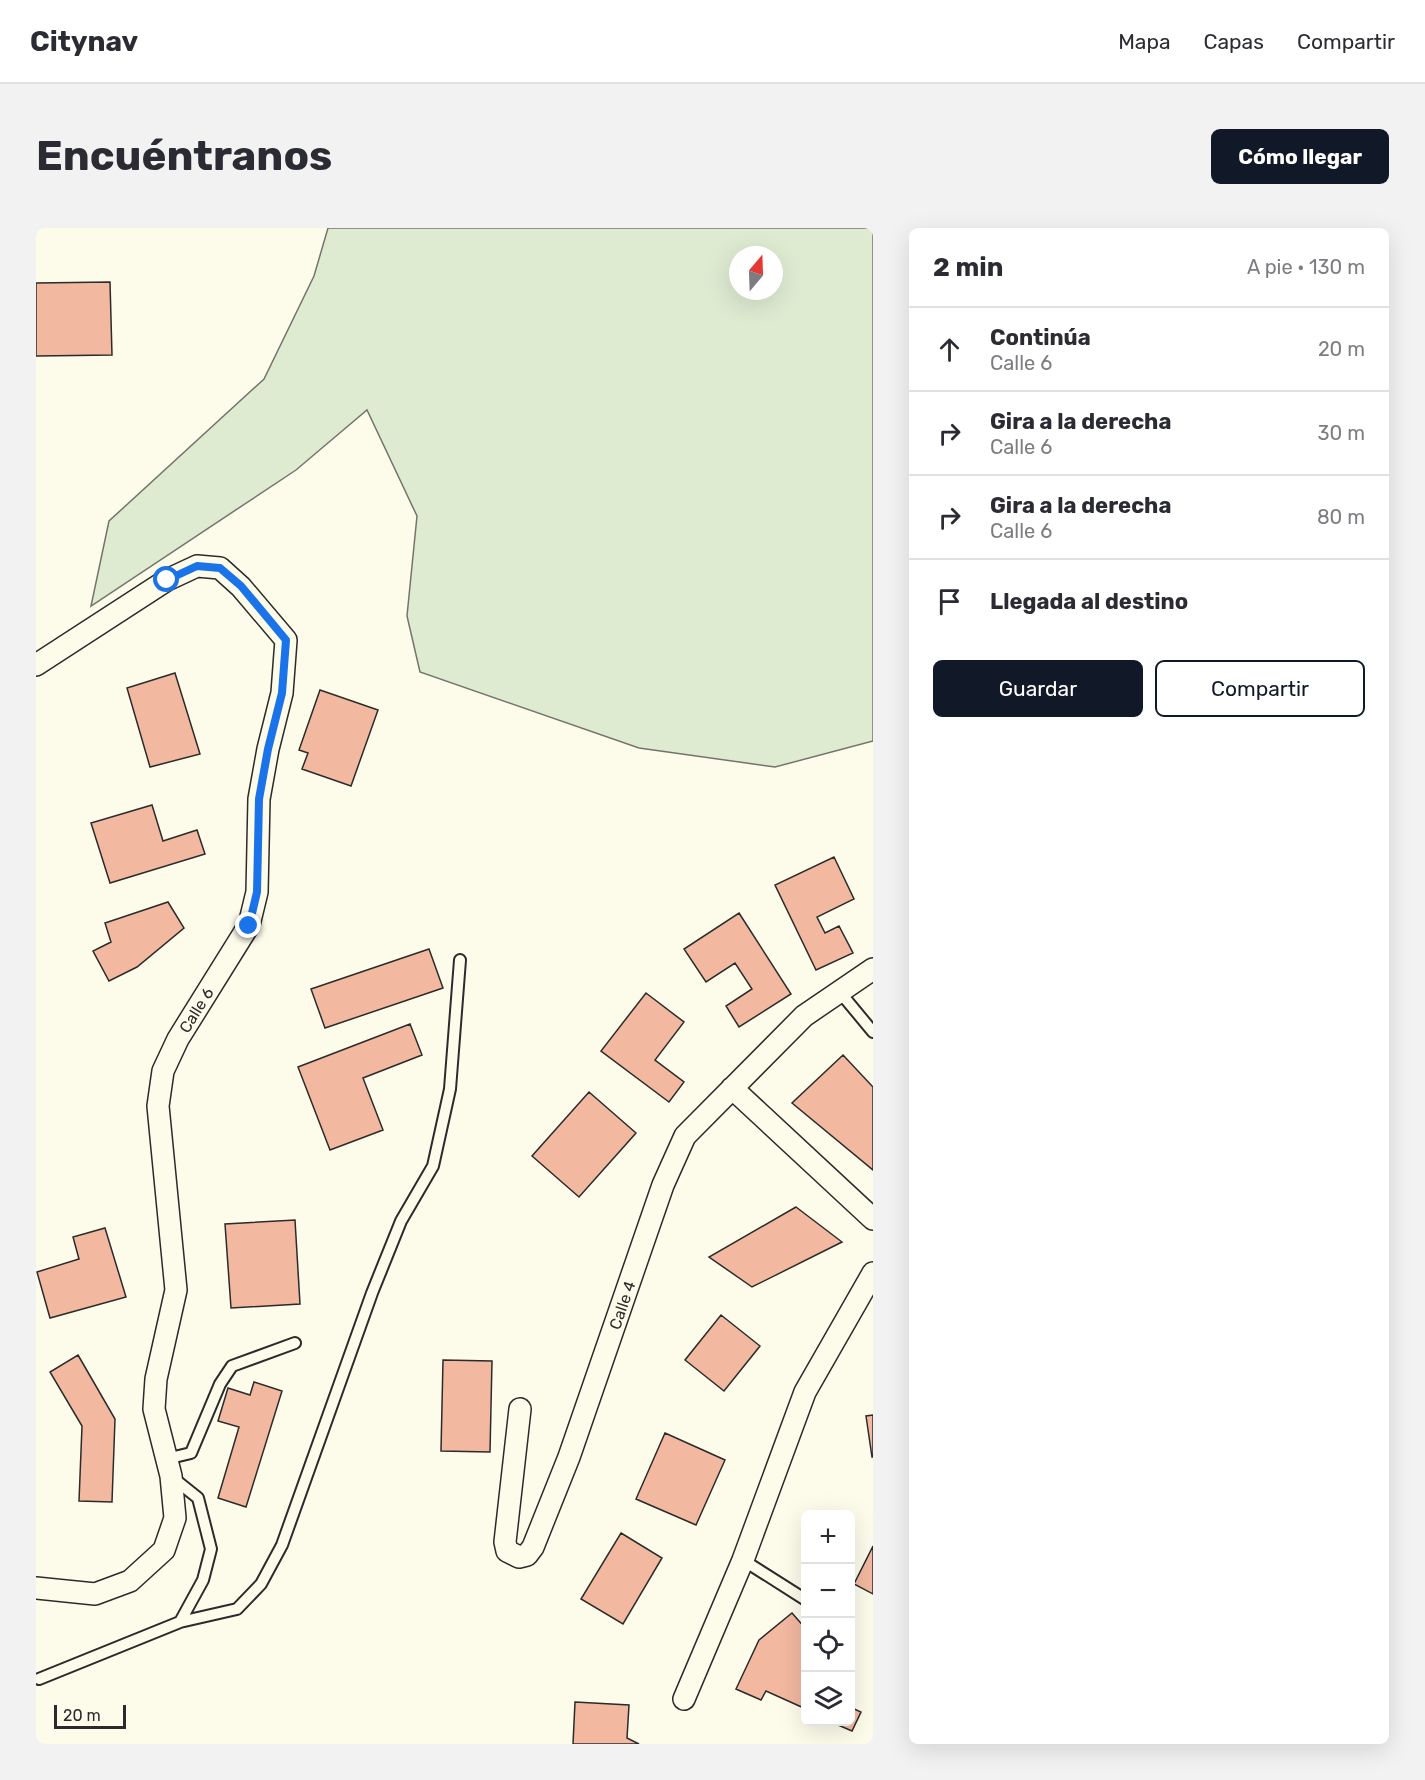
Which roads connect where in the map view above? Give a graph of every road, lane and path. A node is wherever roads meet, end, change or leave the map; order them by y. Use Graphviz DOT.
graph roads {
  1 [pos="36,665"];
  2 [pos="460,960"];
  3 [pos="873,969"];
  4 [pos="839,991"];
  5 [pos="873,1032"];
  6 [pos="732,1088"];
  7 [pos="873,1219"];
  8 [pos="873,1273"];
  9 [pos="295,1343"];
  10 [pos="520,1409"];
  11 [pos="169,1467"];
  12 [pos="743,1560"];
  13 [pos="36,1588"];
  14 [pos="801,1597"];
  15 [pos="180,1622"];
  16 [pos="39,1679"];
  17 [pos="684,1699"];
  1 -- 11 [label="street, Calle 6"];
  2 -- 15 [label="lane"];
  3 -- 4 [label="street, Calle 4"];
  4 -- 5 [label="lane"];
  4 -- 6 [label="street, Calle 4"];
  6 -- 7 [label="street"];
  6 -- 10 [label="street, Calle 4"];
  8 -- 12 [label="street"];
  9 -- 11 [label="lane"];
  11 -- 13 [label="street, Calle 6"];
  11 -- 15 [label="lane"];
  12 -- 14 [label="lane"];
  12 -- 17 [label="street"];
  15 -- 16 [label="lane"];
}
